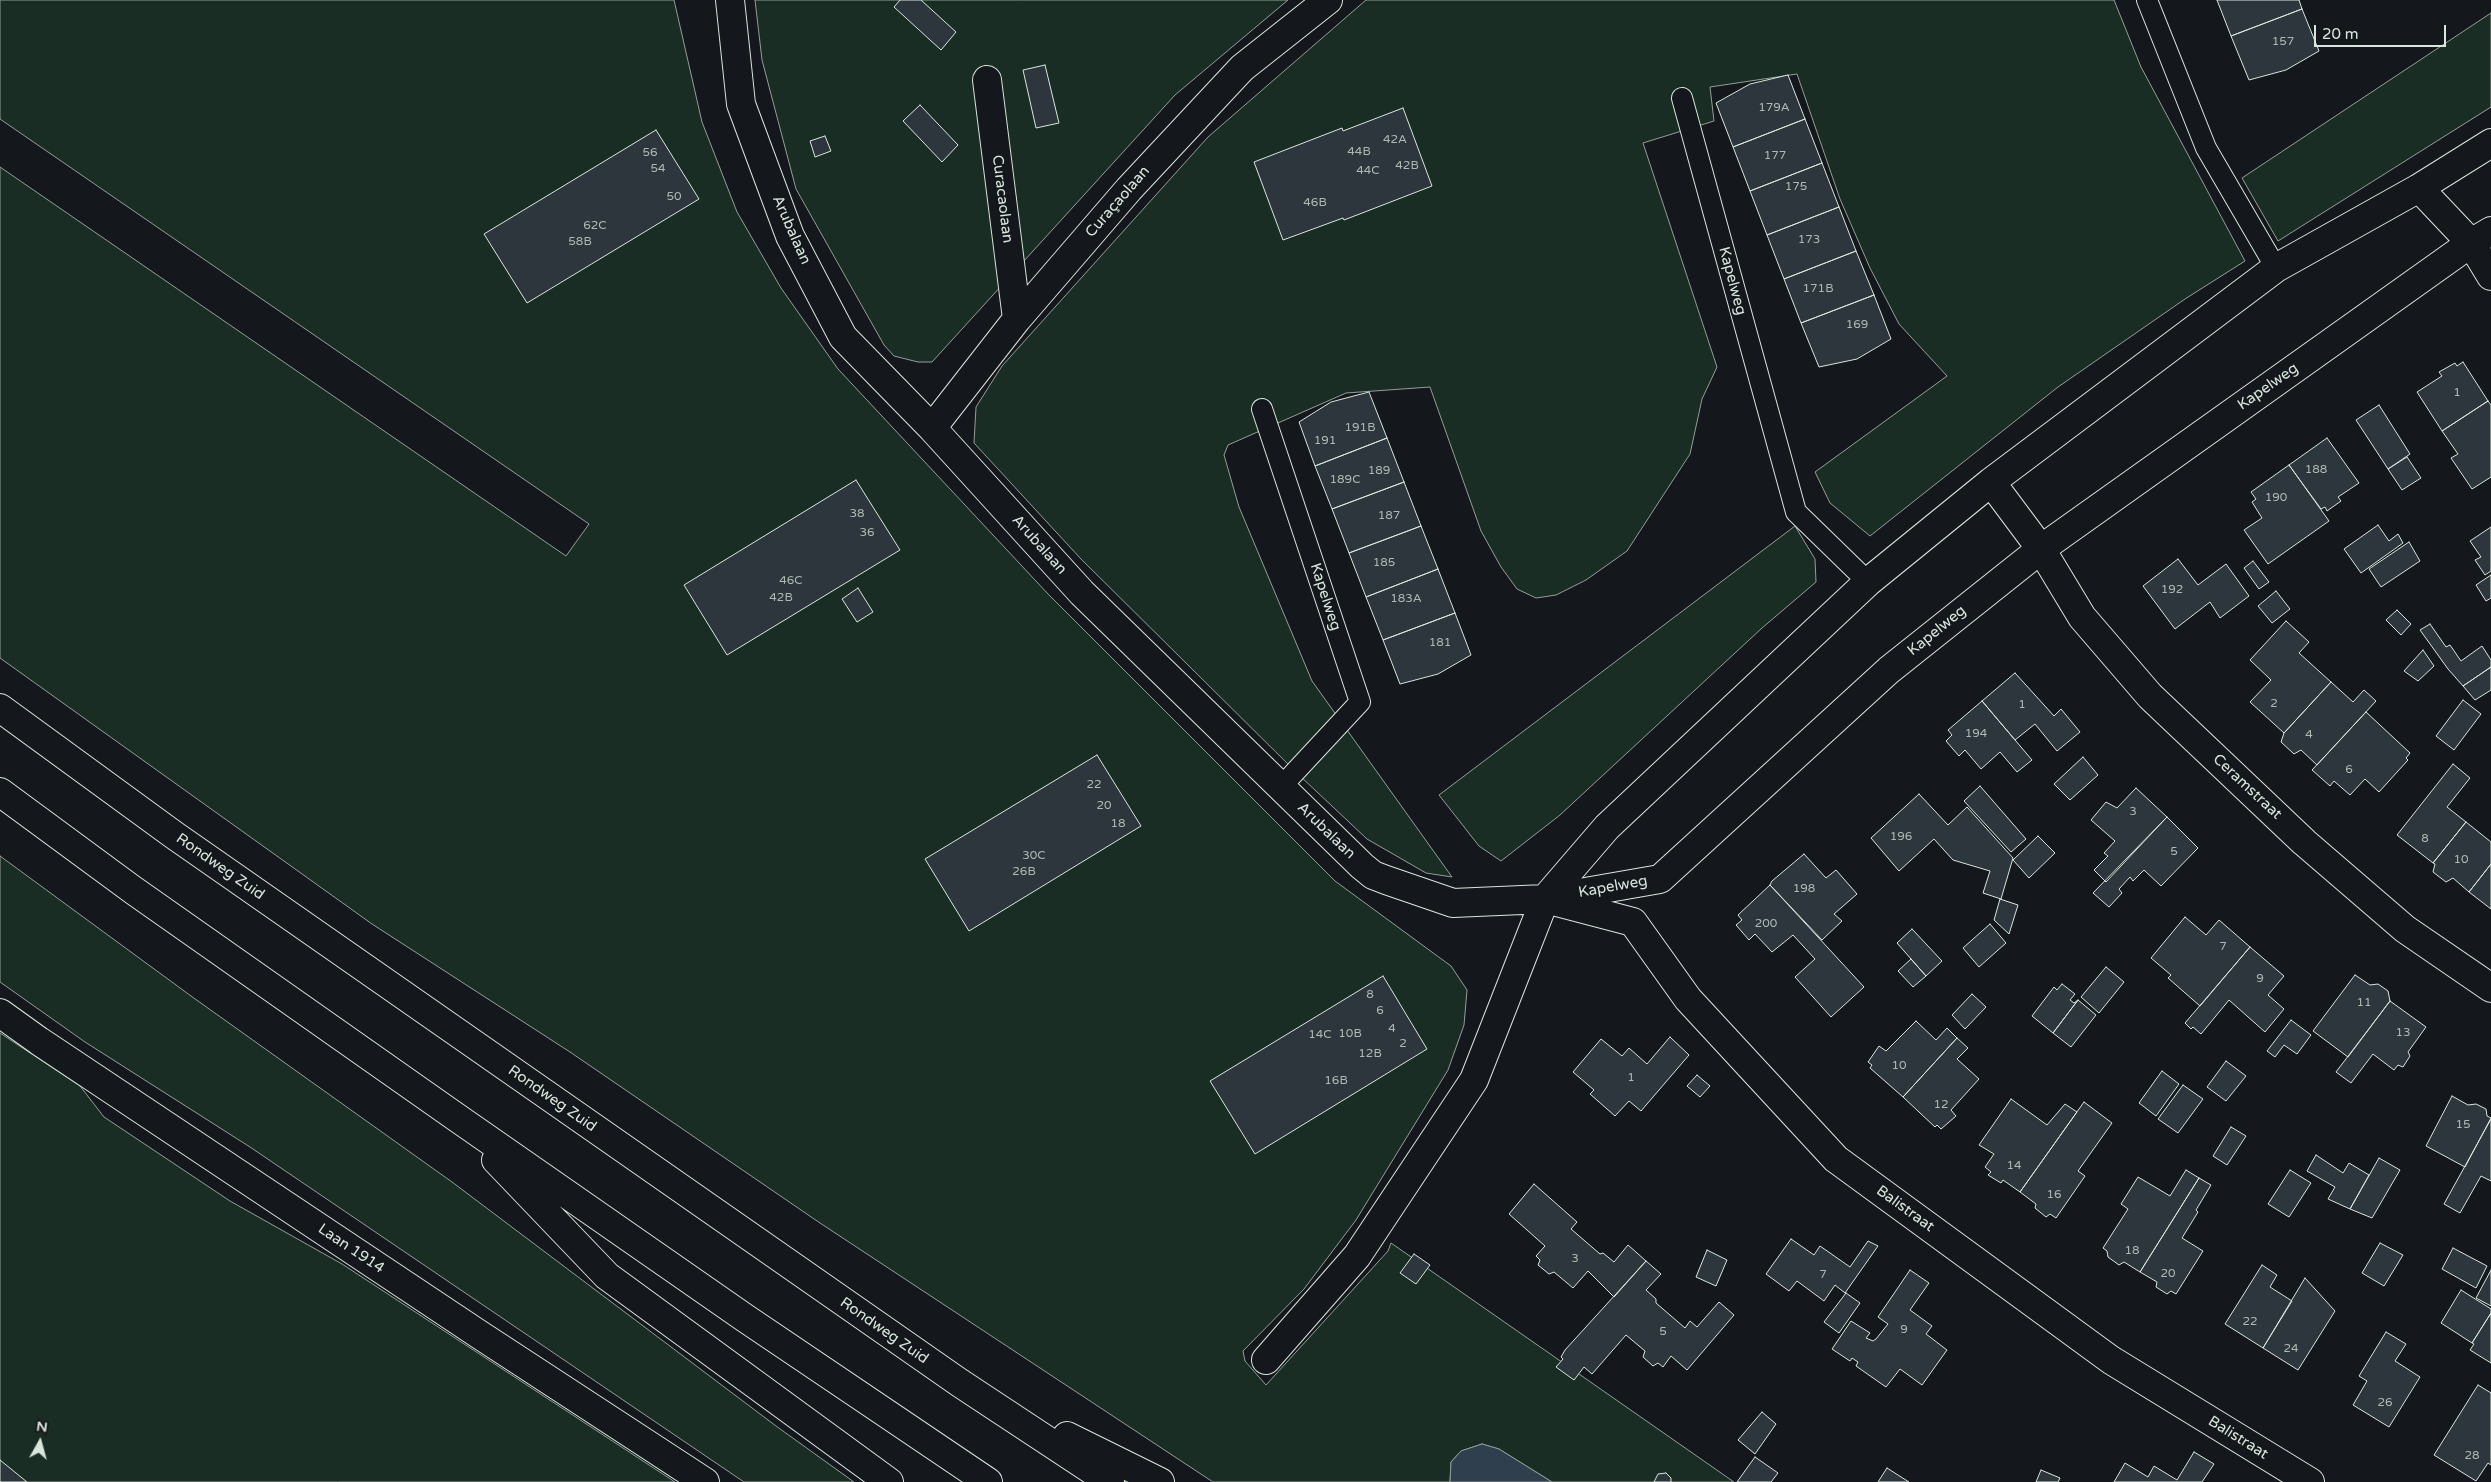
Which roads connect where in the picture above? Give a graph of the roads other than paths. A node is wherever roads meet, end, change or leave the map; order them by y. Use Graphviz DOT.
graph roads {
  1 [pos="730,0"];
  2 [pos="1328,0"];
  3 [pos="2147,0"];
  4 [pos="987,80"];
  5 [pos="1682,98"];
  6 [pos="2491,143"];
  7 [pos="2419,188"];
  8 [pos="2481,237"];
  9 [pos="2276,268"];
  10 [pos="2491,276"];
  11 [pos="1018,319"];
  12 [pos="1262,409"];
  13 [pos="932,428"];
  14 [pos="1990,482"];
  15 [pos="2041,549"];
  16 [pos="1868,582"];
  17 [pos="0,708"];
  18 [pos="1280,788"];
  19 [pos="0,792"];
  20 [pos="1545,899"];
  21 [pos="2491,988"];
  22 [pos="0,1013"];
  23 [pos="456,1117"];
  24 [pos="1266,1360"];
  25 [pos="960,1384"];
  26 [pos="705,1482"];
  27 [pos="889,1482"];
  28 [pos="988,1482"];
  29 [pos="1110,1482"];
  30 [pos="1160,1482"];
  31 [pos="2310,1482"];
  1 -- 13 [label="street, Arubalaan"];
  2 -- 11 [label="street, Curaçaolaan"];
  3 -- 9 [label="lane"];
  4 -- 11 [label="street, Curacaolaan"];
  5 -- 16 [label="lane, Kapelweg"];
  6 -- 7 [label="street, Kapelweg"];
  7 -- 8 [label="street"];
  7 -- 9 [label="street, Kapelweg"];
  8 -- 10 [label="street"];
  8 -- 15 [label="street, Kapelweg"];
  9 -- 14 [label="street, Kapelweg"];
  11 -- 13 [label="street, Curaçaolaan"];
  12 -- 18 [label="lane, Kapelweg"];
  13 -- 18 [label="street, Arubalaan"];
  14 -- 15 [label="street"];
  14 -- 16 [label="street, Kapelweg"];
  15 -- 20 [label="street, Kapelweg"];
  15 -- 21 [label="street, Ceramstraat"];
  16 -- 20 [label="street, Kapelweg"];
  17 -- 25 [label="street, Rondweg Zuid"];
  18 -- 20 [label="street, Arubalaan"];
  19 -- 23 [label="street"];
  20 -- 24 [label="street"];
  20 -- 31 [label="street, Balistraat"];
  22 -- 26 [label="street, Laan 1914"];
  23 -- 27 [label="street"];
  23 -- 28 [label="street"];
  25 -- 29 [label="street, Rondweg Zuid"];
  25 -- 30 [label="street"];
}
